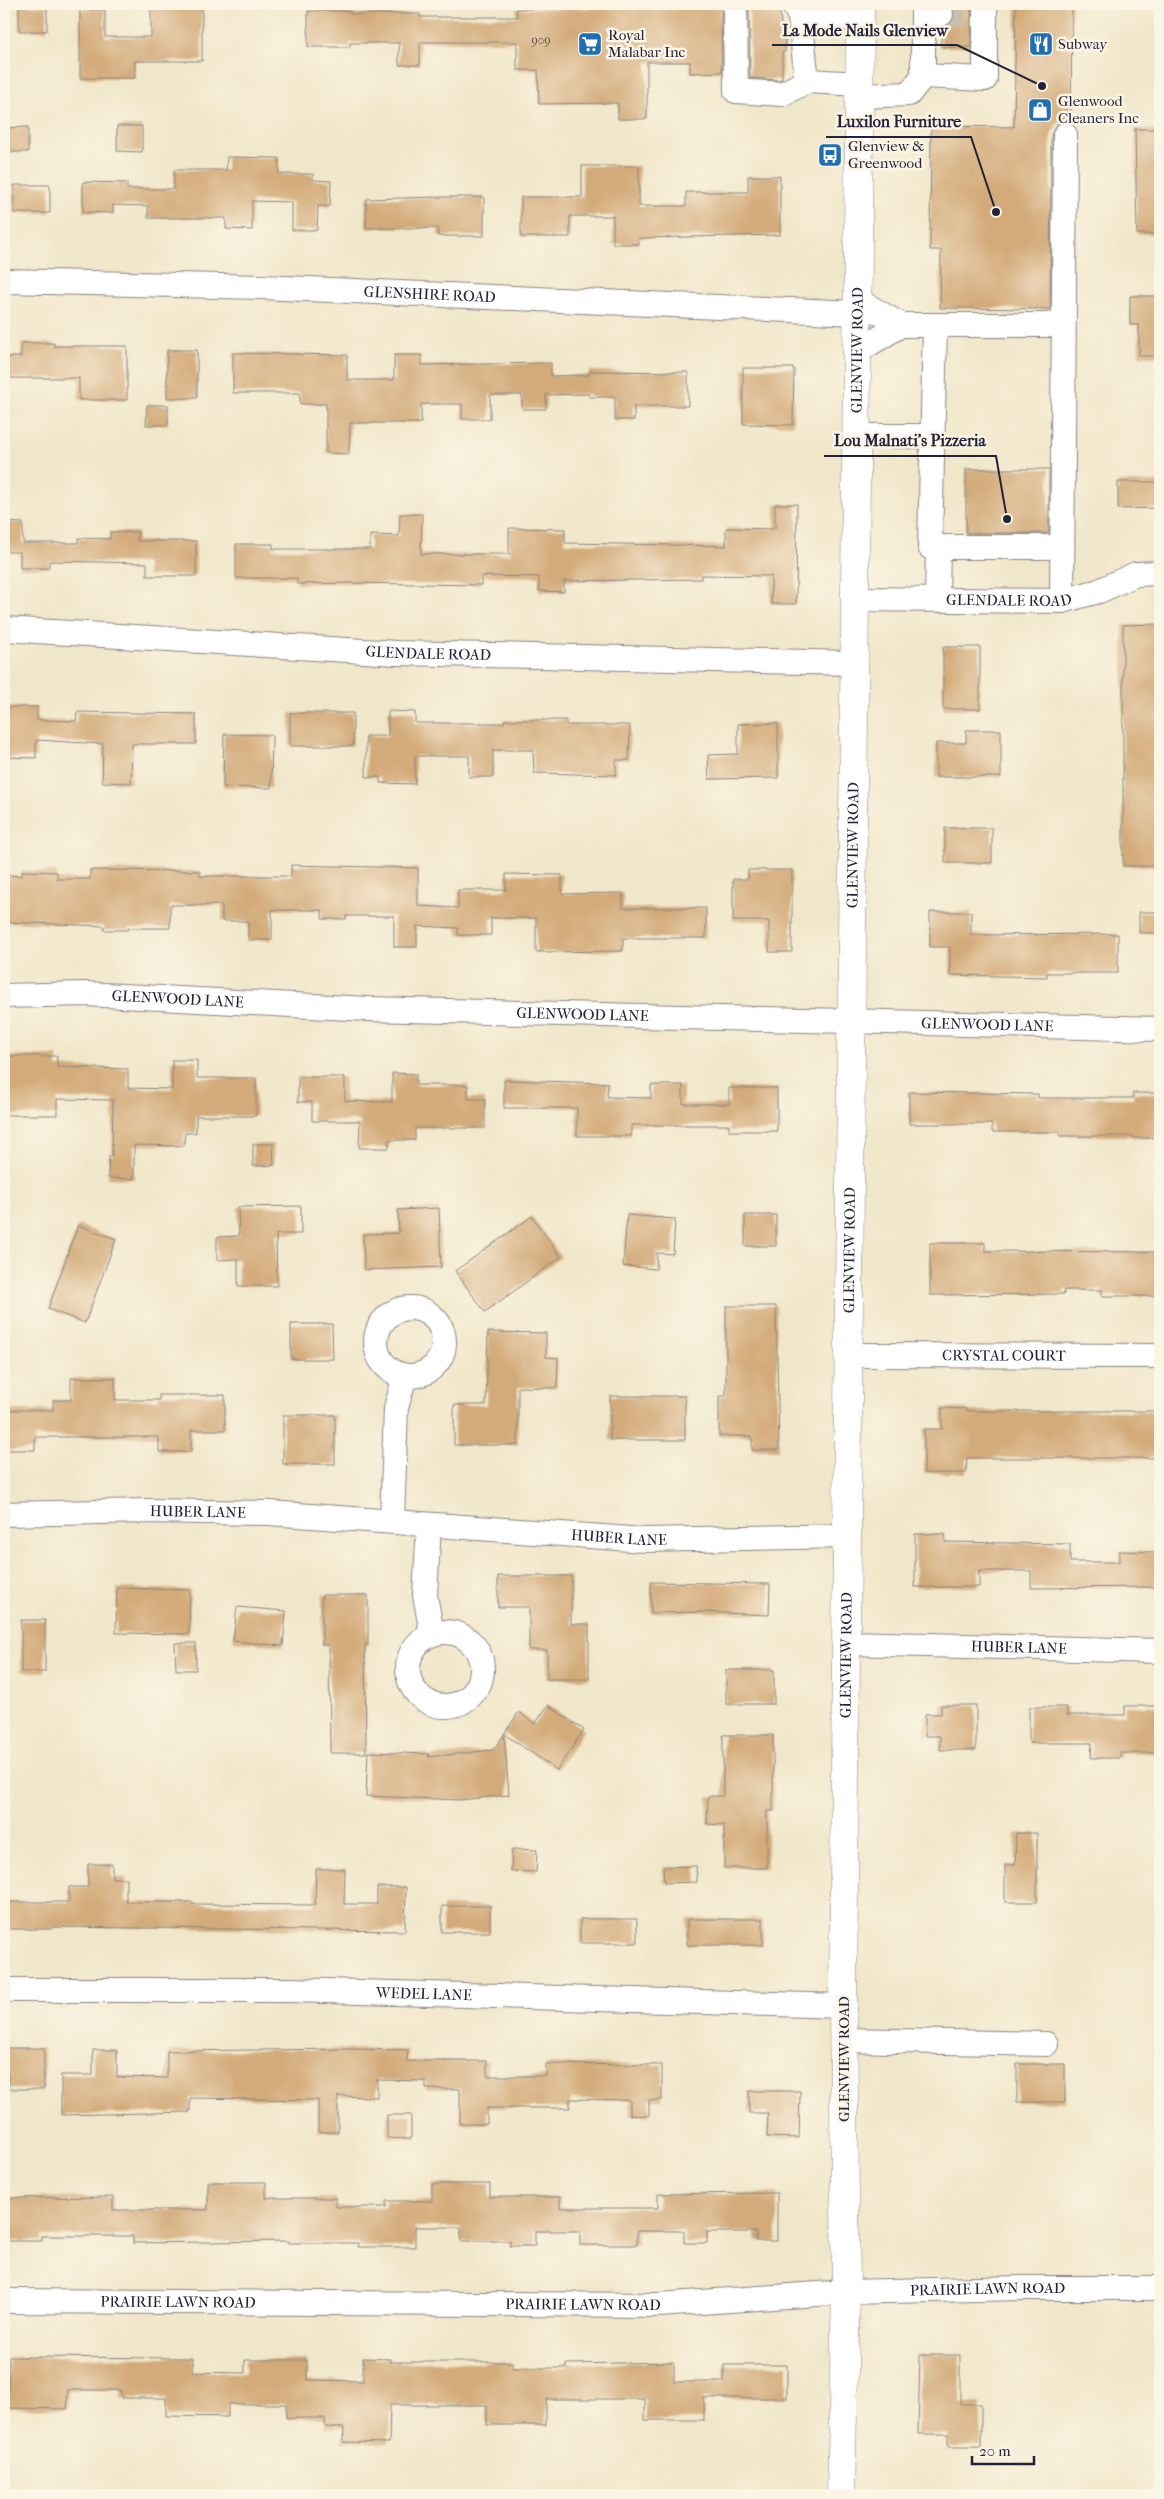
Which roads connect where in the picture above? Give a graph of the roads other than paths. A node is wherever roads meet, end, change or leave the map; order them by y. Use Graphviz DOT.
graph roads {
  1 [pos="735,4"];
  2 [pos="797,10"];
  3 [pos="981,10"];
  4 [pos="860,11"];
  5 [pos="940,14"];
  6 [pos="923,76"];
  7 [pos="808,81"];
  8 [pos="860,90"];
  9 [pos="1065,135"];
  10 [pos="4,281"];
  11 [pos="857,306"];
  12 [pos="901,325"];
  13 [pos="935,325"];
  14 [pos="1064,325"];
  15 [pos="856,352"];
  16 [pos="856,436"];
  17 [pos="932,436"];
  18 [pos="1062,547"];
  19 [pos="938,548"];
  20 [pos="1160,573"];
  21 [pos="937,598"];
  22 [pos="854,599"];
  23 [pos="1062,601"];
  24 [pos="4,629"];
  25 [pos="853,663"];
  26 [pos="4,996"];
  27 [pos="853,1020"];
  28 [pos="1160,1029"];
  29 [pos="848,1355"];
  30 [pos="1160,1356"];
  31 [pos="405,1376"];
  32 [pos="4,1514"];
  33 [pos="392,1521"];
  34 [pos="429,1524"];
  35 [pos="847,1536"];
  36 [pos="432,1634"];
  37 [pos="847,1644"];
  38 [pos="1160,1651"];
  39 [pos="4,1990"];
  40 [pos="843,2006"];
  41 [pos="843,2040"];
  42 [pos="1046,2044"];
  43 [pos="1160,2288"];
  44 [pos="846,2292"];
  45 [pos="4,2301"];
  46 [pos="841,2495"];
  1 -- 7 [label="street"];
  2 -- 4 [label="street"];
  2 -- 7 [label="street"];
  3 -- 6 [label="street"];
  4 -- 8 [label="main road, GLENVIEW ROAD"];
  5 -- 6 [label="street"];
  6 -- 8 [label="street"];
  7 -- 8 [label="street"];
  8 -- 11 [label="main road, GLENVIEW ROAD"];
  9 -- 14 [label="street"];
  10 -- 11 [label="street, GLENSHIRE ROAD"];
  11 -- 12 [label="street"];
  11 -- 15 [label="main road, GLENVIEW ROAD"];
  12 -- 13 [label="street"];
  12 -- 15 [label="street"];
  13 -- 14 [label="street"];
  13 -- 17 [label="street"];
  14 -- 18 [label="street"];
  15 -- 16 [label="main road, GLENVIEW ROAD"];
  16 -- 17 [label="street"];
  16 -- 22 [label="main road, GLENVIEW ROAD"];
  17 -- 19 [label="street"];
  18 -- 19 [label="street"];
  18 -- 23 [label="street"];
  19 -- 21 [label="street"];
  20 -- 23 [label="street, GLENDALE ROAD"];
  21 -- 22 [label="street, GLENDALE ROAD"];
  21 -- 23 [label="street, GLENDALE ROAD"];
  22 -- 25 [label="main road, GLENVIEW ROAD"];
  24 -- 25 [label="street, GLENDALE ROAD"];
  25 -- 27 [label="main road, GLENVIEW ROAD"];
  26 -- 27 [label="street, GLENWOOD LANE"];
  27 -- 28 [label="street, GLENWOOD LANE"];
  27 -- 29 [label="main road, GLENVIEW ROAD"];
  29 -- 30 [label="street, CRYSTAL COURT"];
  29 -- 35 [label="main road, GLENVIEW ROAD"];
  31 -- 33 [label="street"];
  32 -- 33 [label="street, HUBER LANE"];
  33 -- 34 [label="street, HUBER LANE"];
  34 -- 35 [label="street, HUBER LANE"];
  34 -- 36 [label="street"];
  35 -- 37 [label="main road, GLENVIEW ROAD"];
  37 -- 38 [label="street, HUBER LANE"];
  37 -- 40 [label="main road, GLENVIEW ROAD"];
  39 -- 40 [label="street, WEDEL LANE"];
  40 -- 41 [label="main road, GLENVIEW ROAD"];
  41 -- 42 [label="street"];
  41 -- 44 [label="main road, GLENVIEW ROAD"];
  43 -- 44 [label="street, PRAIRIE LAWN ROAD"];
  44 -- 45 [label="street, PRAIRIE LAWN ROAD"];
  44 -- 46 [label="main road, GLENVIEW ROAD"];
}
